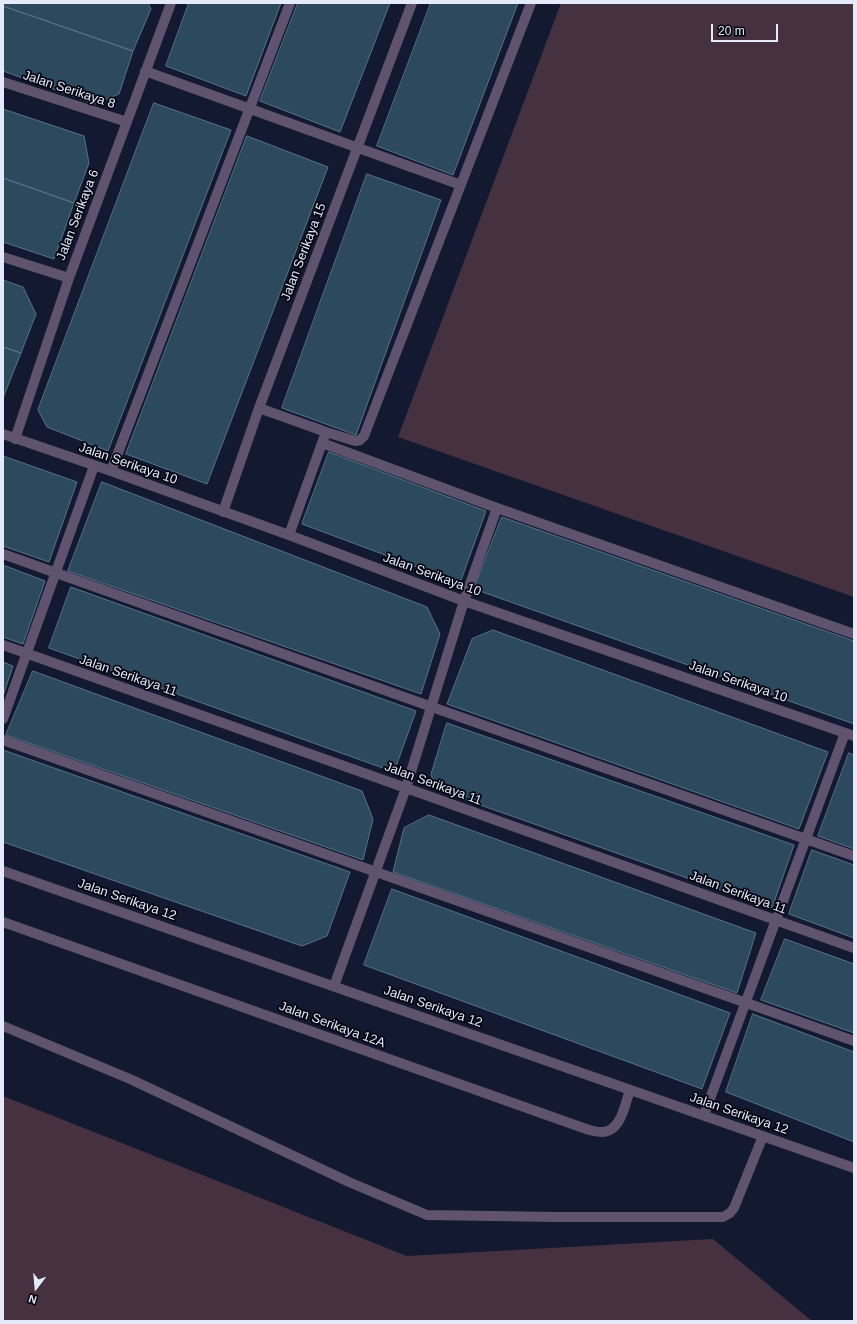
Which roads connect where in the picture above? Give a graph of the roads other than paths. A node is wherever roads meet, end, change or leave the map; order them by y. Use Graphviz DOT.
graph roads {
  1 [pos="171,3"];
  2 [pos="290,3"];
  3 [pos="412,3"];
  4 [pos="531,3"];
  5 [pos="145,71"];
  6 [pos="3,82"];
  7 [pos="248,110"];
  8 [pos="127,122"];
  9 [pos="357,148"];
  10 [pos="461,185"];
  11 [pos="3,257"];
  12 [pos="68,278"];
  13 [pos="259,408"];
  14 [pos="326,432"];
  15 [pos="3,434"];
  16 [pos="15,438"];
  17 [pos="322,443"];
  18 [pos="94,466"];
  19 [pos="111,471"];
  20 [pos="497,508"];
  21 [pos="223,512"];
  22 [pos="289,535"];
  23 [pos="3,554"];
  24 [pos="56,572"];
  25 [pos="464,601"];
  26 [pos="854,634"];
  27 [pos="3,645"];
  28 [pos="27,654"];
  29 [pos="432,707"];
  30 [pos="3,719"];
  31 [pos="849,735"];
  32 [pos="3,740"];
  33 [pos="406,788"];
  34 [pos="805,838"];
  35 [pos="854,856"];
  36 [pos="3,871"];
  37 [pos="376,873"];
  38 [pos="776,920"];
  39 [pos="3,922"];
  40 [pos="854,948"];
  41 [pos="334,986"];
  42 [pos="745,1002"];
  43 [pos="3,1026"];
  44 [pos="854,1041"];
  45 [pos="630,1090"];
  46 [pos="704,1115"];
  47 [pos="763,1136"];
  48 [pos="854,1168"];
  1 -- 5 [label="street, Jalan Serikaya 6"];
  2 -- 7 [label="street"];
  3 -- 9 [label="street, Jalan Serikaya 15"];
  4 -- 10 [label="street"];
  5 -- 7 [label="street"];
  5 -- 8 [label="street, Jalan Serikaya 6"];
  6 -- 8 [label="street, Jalan Serikaya 8"];
  7 -- 9 [label="street"];
  7 -- 19 [label="street"];
  8 -- 12 [label="street, Jalan Serikaya 6"];
  9 -- 10 [label="street"];
  9 -- 13 [label="street, Jalan Serikaya 15"];
  10 -- 14 [label="street"];
  11 -- 12 [label="street"];
  12 -- 16 [label="street, Jalan Serikaya 6"];
  13 -- 14 [label="street"];
  13 -- 21 [label="street, Jalan Serikaya 15"];
  14 -- 17 [label="street"];
  15 -- 16 [label="street, Jalan Serikaya 10"];
  16 -- 18 [label="street, Jalan Serikaya 10"];
  17 -- 20 [label="street"];
  17 -- 22 [label="street"];
  18 -- 19 [label="street, Jalan Serikaya 10"];
  18 -- 24 [label="street"];
  19 -- 21 [label="street, Jalan Serikaya 10"];
  20 -- 25 [label="street"];
  20 -- 26 [label="street"];
  21 -- 22 [label="street, Jalan Serikaya 10"];
  22 -- 25 [label="street, Jalan Serikaya 10"];
  23 -- 24 [label="street"];
  24 -- 28 [label="street"];
  24 -- 29 [label="street"];
  25 -- 29 [label="street"];
  25 -- 31 [label="street, Jalan Serikaya 10"];
  27 -- 28 [label="street, Jalan Serikaya 11"];
  28 -- 30 [label="street"];
  28 -- 33 [label="street, Jalan Serikaya 11"];
  29 -- 33 [label="street"];
  29 -- 34 [label="street"];
  31 -- 34 [label="street"];
  32 -- 37 [label="street"];
  33 -- 37 [label="street"];
  33 -- 38 [label="street, Jalan Serikaya 11"];
  34 -- 35 [label="street"];
  34 -- 38 [label="street"];
  36 -- 41 [label="street, Jalan Serikaya 12"];
  37 -- 41 [label="street"];
  37 -- 42 [label="street"];
  38 -- 40 [label="street, Jalan Serikaya 11"];
  38 -- 42 [label="street"];
  39 -- 45 [label="street, Jalan Serikaya 12A"];
  41 -- 45 [label="street, Jalan Serikaya 12"];
  42 -- 44 [label="street"];
  42 -- 46 [label="street"];
  43 -- 47 [label="street"];
  45 -- 46 [label="street, Jalan Serikaya 12"];
  46 -- 47 [label="street, Jalan Serikaya 12"];
  47 -- 48 [label="street, Jalan Serikaya 12"];
}
